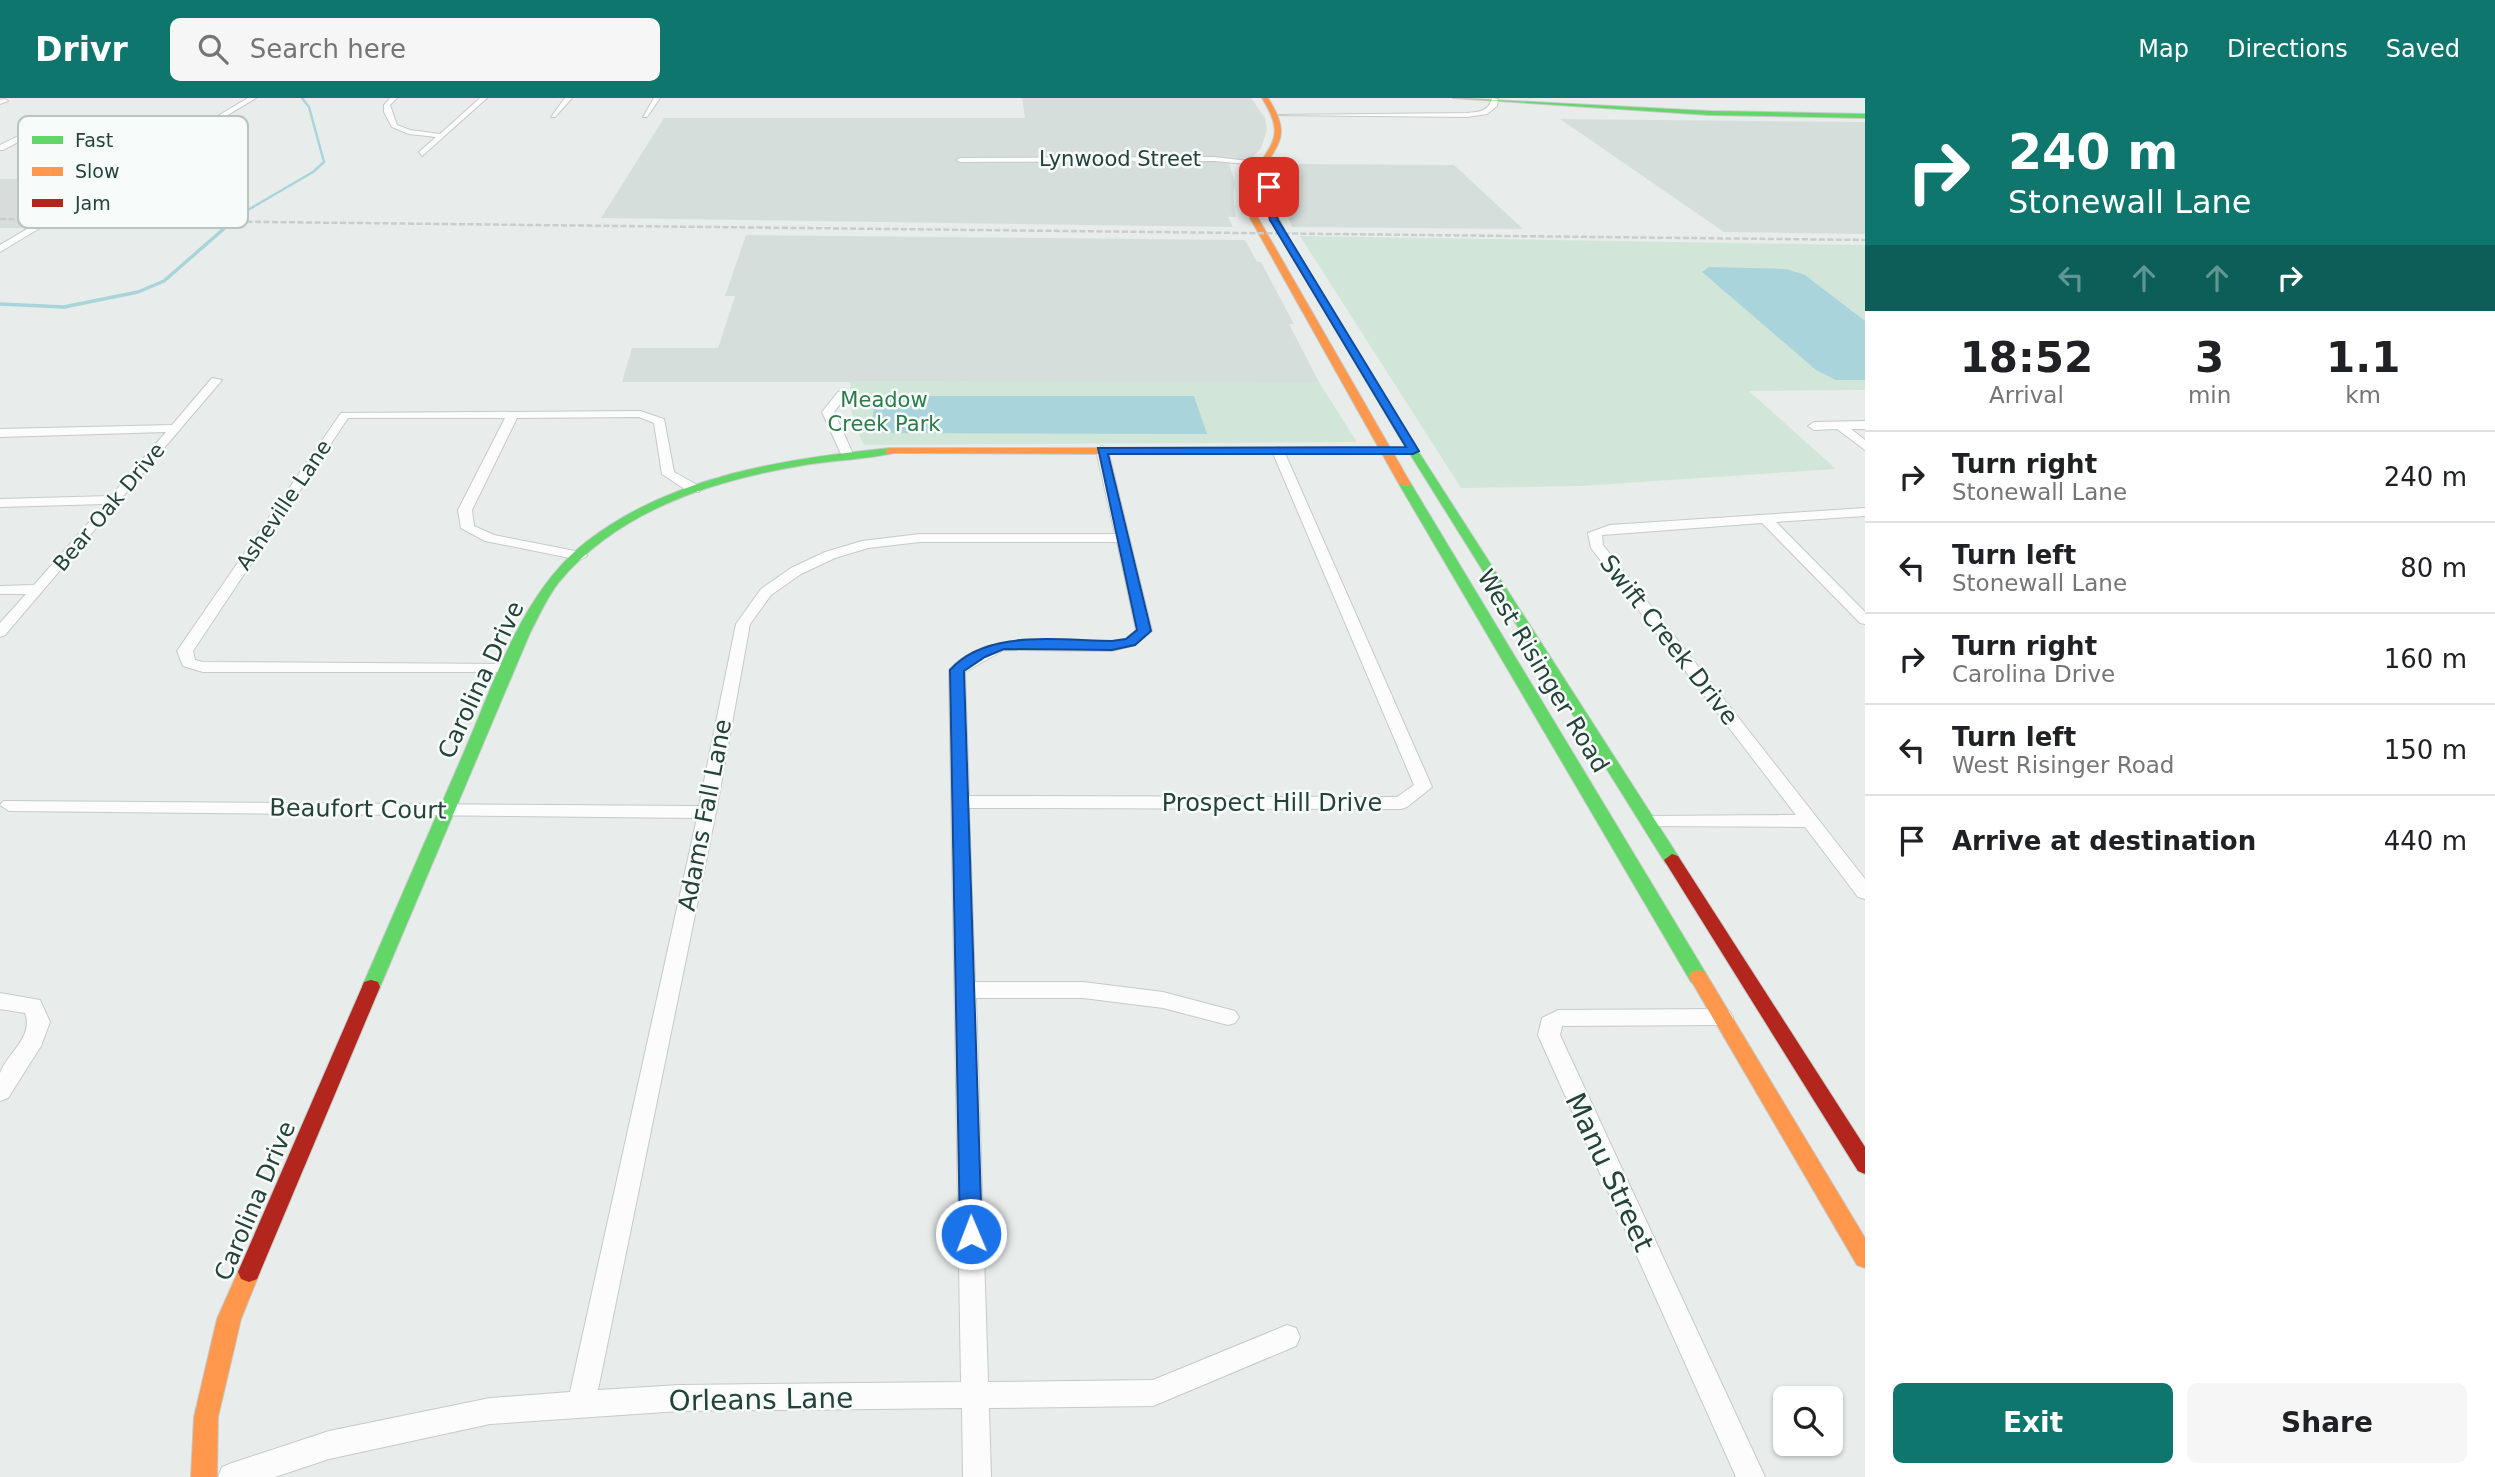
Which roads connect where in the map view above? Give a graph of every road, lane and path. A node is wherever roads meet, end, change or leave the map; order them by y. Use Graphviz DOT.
graph roads {
  1 [pos="253,98"];
  2 [pos="394,98"];
  3 [pos="484,98"];
  4 [pos="569,98"];
  5 [pos="657,98"];
  6 [pos="1265,98"];
  7 [pos="1279,98"];
  8 [pos="1456,98"];
  9 [pos="1492,99"];
  10 [pos="1286,115"];
  11 [pos="223,116"];
  12 [pos="553,116"];
  13 [pos="645,116"];
  14 [pos="1865,116"];
  15 [pos="442,136"];
  16 [pos="18,139"];
  17 [pos="0,148"];
  18 [pos="422,154"];
  19 [pos="960,160"];
  20 [pos="1263,164"];
  21 [pos="1280,165"];
  22 [pos="34,228"];
  23 [pos="0,248"];
  24 [pos="1320,338"];
  25 [pos="216,380"];
  26 [pos="1373,384"];
  27 [pos="842,394"];
  28 [pos="513,414"];
  29 [pos="1839,425"];
  30 [pos="1865,425"];
  31 [pos="1814,426"];
  32 [pos="176,428"];
  33 [pos="0,433"];
  34 [pos="1865,446"];
  35 [pos="1102,450"];
  36 [pos="1385,451"];
  37 [pos="1413,451"];
  38 [pos="1278,452"];
  39 [pos="847,454"];
  40 [pos="694,489"];
  41 [pos="115,500"];
  42 [pos="0,503"];
  43 [pos="1865,512"];
  44 [pos="1765,518"];
  45 [pos="1122,538"];
  46 [pos="580,556"];
  47 [pos="38,589"];
  48 [pos="0,590"];
  49 [pos="1865,620"];
  50 [pos="0,632"];
  51 [pos="508,669"];
  52 [pos="961,802"];
  53 [pos="9,805"];
  54 [pos="447,810"];
  55 [pos="707,812"];
  56 [pos="1810,821"];
  57 [pos="1649,822"];
  58 [pos="1865,892"];
  59 [pos="965,990"];
  60 [pos="0,1001"];
  61 [pos="1228,1017"];
  62 [pos="1722,1017"];
  63 [pos="0,1092"];
  64 [pos="1865,1165"];
  65 [pos="1865,1258"];
  66 [pos="1287,1336"];
  67 [pos="975,1397"];
  68 [pos="580,1405"];
  69 [pos="204,1477"];
  70 [pos="232,1477"];
  71 [pos="977,1477"];
  72 [pos="1751,1477"];
  1 -- 11 [label="street"];
  2 -- 15 [label="street"];
  3 -- 15 [label="street"];
  4 -- 12 [label="street"];
  5 -- 13 [label="street"];
  6 -- 10 [label="main road"];
  7 -- 10 [label="main road"];
  8 -- 9 [label="main road"];
  9 -- 10 [label="street"];
  9 -- 14 [label="main road"];
  10 -- 20 [label="main road, West Risinger Road"];
  10 -- 21 [label="main road, West Risinger Road"];
  15 -- 18 [label="street"];
  16 -- 17 [label="street"];
  19 -- 20 [label="street, Lynwood Street"];
  20 -- 21 [label="street, Lynwood Street"];
  20 -- 24 [label="main road, West Risinger Road"];
  21 -- 26 [label="main road, West Risinger Road"];
  22 -- 23 [label="street"];
  24 -- 26 [label="main road"];
  24 -- 36 [label="main road, West Risinger Road"];
  25 -- 32 [label="street, Bear Oak Drive"];
  26 -- 37 [label="main road, West Risinger Road"];
  27 -- 39 [label="street"];
  28 -- 40 [label="street, Asheville Lane"];
  28 -- 46 [label="street"];
  28 -- 51 [label="street, Asheville Lane"];
  29 -- 30 [label="street"];
  29 -- 31 [label="street"];
  29 -- 34 [label="street"];
  32 -- 33 [label="street"];
  32 -- 41 [label="street, Bear Oak Drive"];
  35 -- 38 [label="main road, Carolina Drive"];
  35 -- 39 [label="main road, Carolina Drive"];
  35 -- 45 [label="street"];
  36 -- 37 [label="main road, Carolina Drive"];
  36 -- 38 [label="main road, Carolina Drive"];
  36 -- 62 [label="main road, West Risinger Road"];
  37 -- 57 [label="main road, West Risinger Road"];
  38 -- 52 [label="street, Prospect Hill Drive"];
  39 -- 40 [label="main road, Carolina Drive"];
  40 -- 46 [label="main road, Carolina Drive"];
  41 -- 42 [label="street"];
  41 -- 47 [label="street, Bear Oak Drive"];
  43 -- 44 [label="street, Swift Creek Drive"];
  44 -- 49 [label="street"];
  44 -- 56 [label="street, Swift Creek Drive"];
  45 -- 52 [label="street"];
  45 -- 55 [label="street, Adams Fall Lane"];
  46 -- 51 [label="main road, Carolina Drive"];
  47 -- 48 [label="street"];
  47 -- 50 [label="street, Bear Oak Drive"];
  51 -- 54 [label="main road, Carolina Drive"];
  52 -- 59 [label="street"];
  53 -- 54 [label="street, Beaufort Court"];
  54 -- 55 [label="street, Beaufort Court"];
  54 -- 69 [label="main road, Carolina Drive"];
  55 -- 68 [label="street, Adams Fall Lane"];
  56 -- 57 [label="street"];
  56 -- 58 [label="street, Swift Creek Drive"];
  57 -- 64 [label="main road, West Risinger Road"];
  59 -- 61 [label="street"];
  59 -- 67 [label="street"];
  60 -- 63 [label="street"];
  62 -- 65 [label="main road, West Risinger Road"];
  62 -- 72 [label="street, Manu Street"];
  66 -- 67 [label="street, Orleans Lane"];
  67 -- 68 [label="street, Orleans Lane"];
  67 -- 71 [label="street"];
  68 -- 70 [label="street, Orleans Lane"];
}
